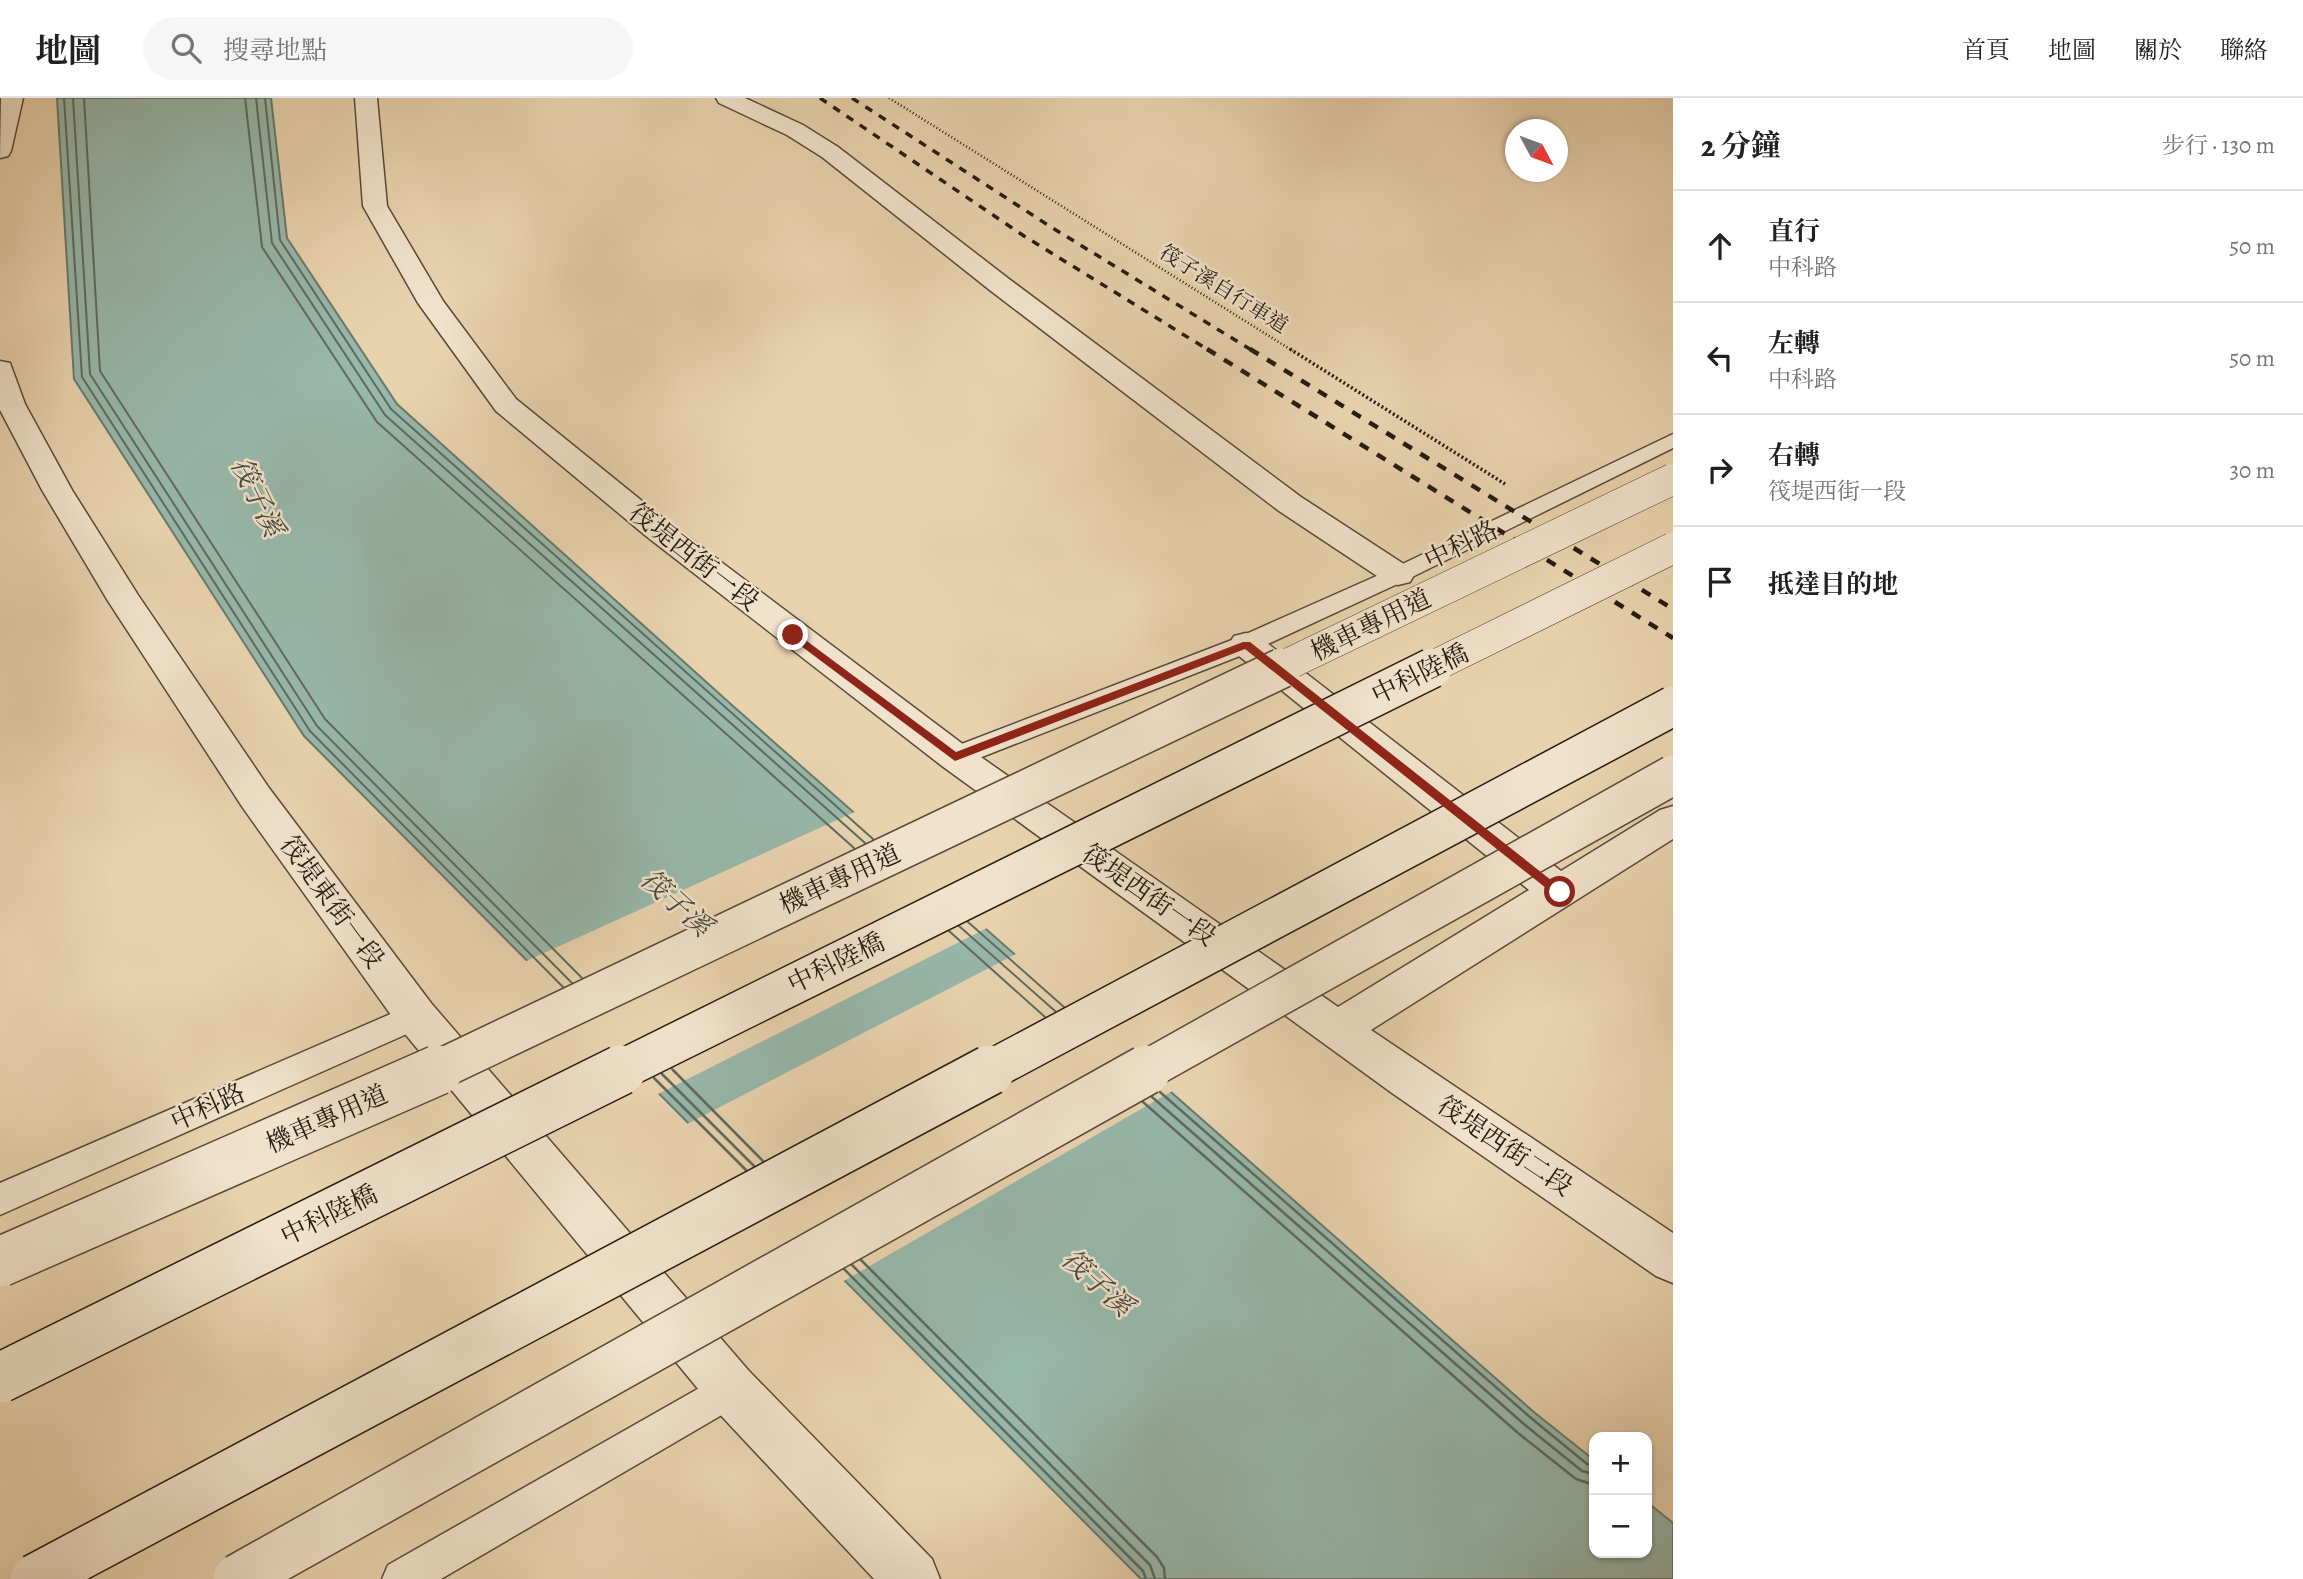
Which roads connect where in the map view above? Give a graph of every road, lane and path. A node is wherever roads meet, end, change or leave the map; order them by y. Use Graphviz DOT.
graph roads {
  1 [pos="12,98"];
  2 [pos="366,98"];
  3 [pos="727,98"];
  4 [pos="889,98"];
  5 [pos="0,151"];
  6 [pos="0,369"];
  7 [pos="1673,440"];
  8 [pos="1673,479"];
  9 [pos="1542,506"];
  10 [pos="1673,548"];
  11 [pos="1398,575"];
  12 [pos="1247,645"];
  13 [pos="1673,706"];
  14 [pos="955,757"];
  15 [pos="1673,775"];
  16 [pos="1673,820"];
  17 [pos="1560,892"];
  18 [pos="416,1016"];
  19 [pos="1338,1029"];
  20 [pos="0,1199"];
  21 [pos="1673,1261"];
  22 [pos="0,1262"];
  23 [pos="0,1378"];
  24 [pos="731,1389"];
  25 [pos="35,1579"];
  26 [pos="238,1579"];
  27 [pos="402,1579"];
  28 [pos="912,1579"];
  1 -- 5 [label="street"];
  2 -- 14 [label="street, 筏堤西街一段"];
  3 -- 11 [label="street"];
  4 -- 9 [label="path, 筏子溪自行車道"];
  6 -- 18 [label="street, 筏堤東街一段"];
  7 -- 9 [label="lane, 中科路"];
  8 -- 22 [label="street, 機車專用道, bridge"];
  9 -- 11 [label="lane, 中科路"];
  10 -- 23 [label="street, 中科陸橋, bridge"];
  11 -- 12 [label="lane, 中科路"];
  12 -- 14 [label="lane, 中科路"];
  12 -- 17 [label="street"];
  13 -- 25 [label="street, bridge"];
  14 -- 19 [label="street, 筏堤西街一段"];
  15 -- 26 [label="street, bridge"];
  16 -- 17 [label="street"];
  17 -- 19 [label="street"];
  18 -- 20 [label="lane, 中科路"];
  18 -- 24 [label="street, 筏堤東街一段"];
  19 -- 21 [label="street, 筏堤西街二段"];
  24 -- 27 [label="lane"];
  24 -- 28 [label="street, 筏堤東街一段"];
}
